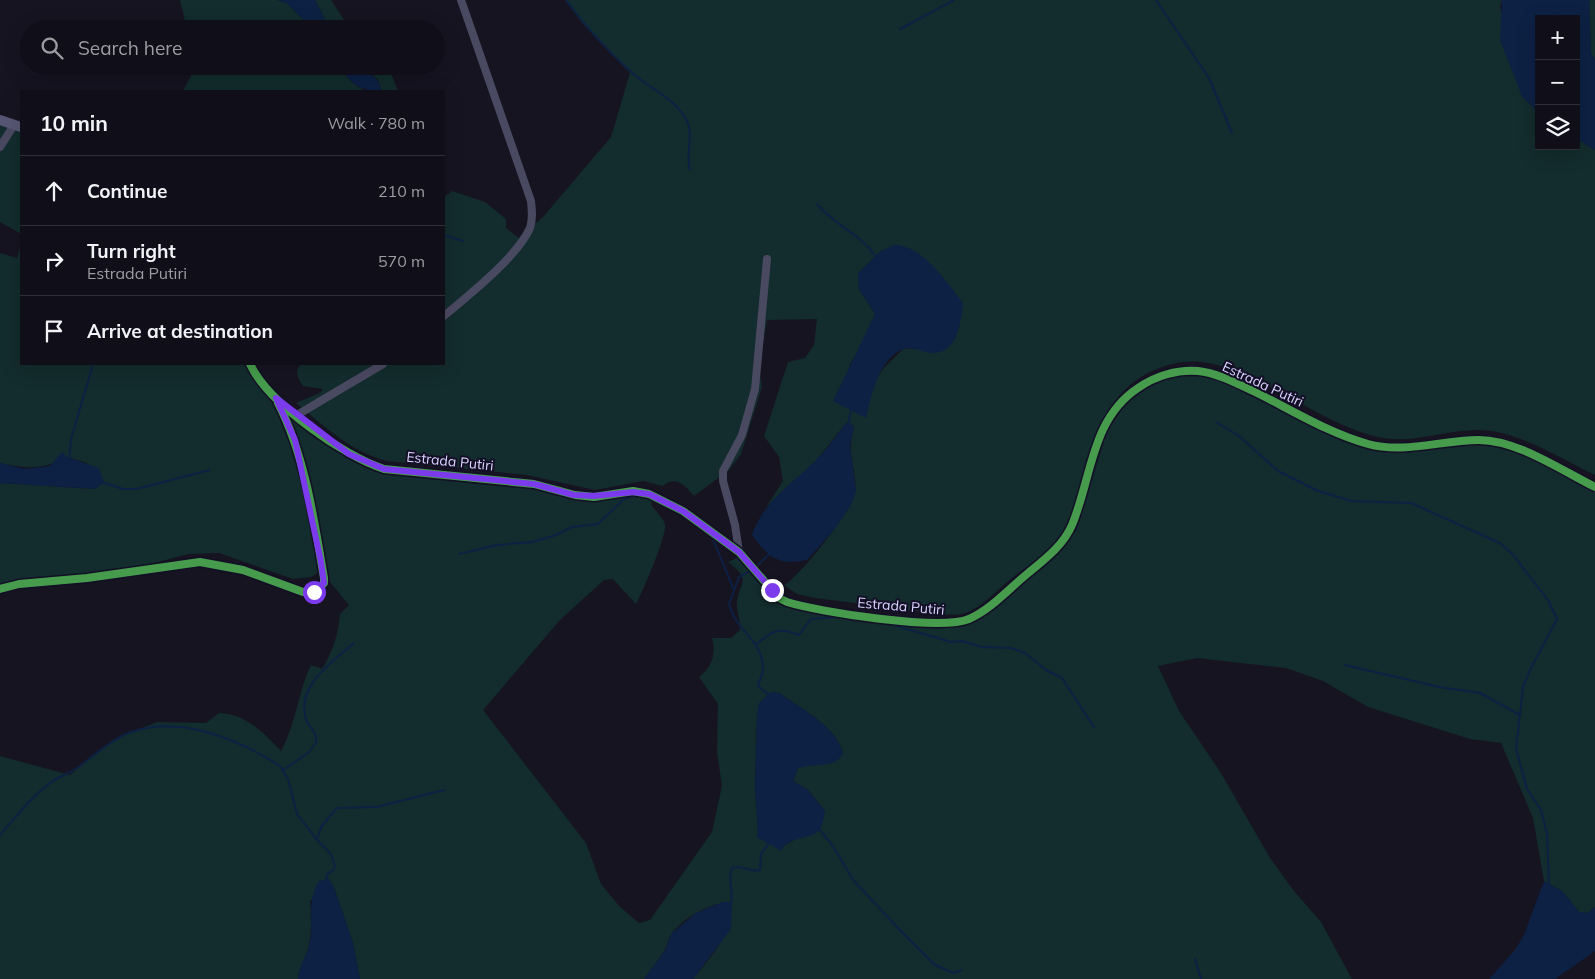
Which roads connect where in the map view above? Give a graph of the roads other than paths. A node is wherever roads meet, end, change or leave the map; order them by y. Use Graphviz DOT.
graph roads {
  1 [pos="461,0"];
  2 [pos="0,120"];
  3 [pos="18,126"];
  4 [pos="0,147"];
  5 [pos="767,258"];
  6 [pos="445,315"];
  7 [pos="250,365"];
  8 [pos="381,365"];
  9 [pos="276,398"];
  10 [pos="297,415"];
  11 [pos="1595,487"];
  12 [pos="739,552"];
  13 [pos="0,589"];
  1 -- 6 [label="street"];
  2 -- 3 [label="street"];
  3 -- 4 [label="street"];
  5 -- 12 [label="street"];
  7 -- 9 [label="street, Estrada Putiri"];
  8 -- 10 [label="street"];
  9 -- 10 [label="street, Estrada Putiri"];
  9 -- 13 [label="street"];
  10 -- 12 [label="street, Estrada Putiri"];
  11 -- 12 [label="street, Estrada Putiri"];
}
